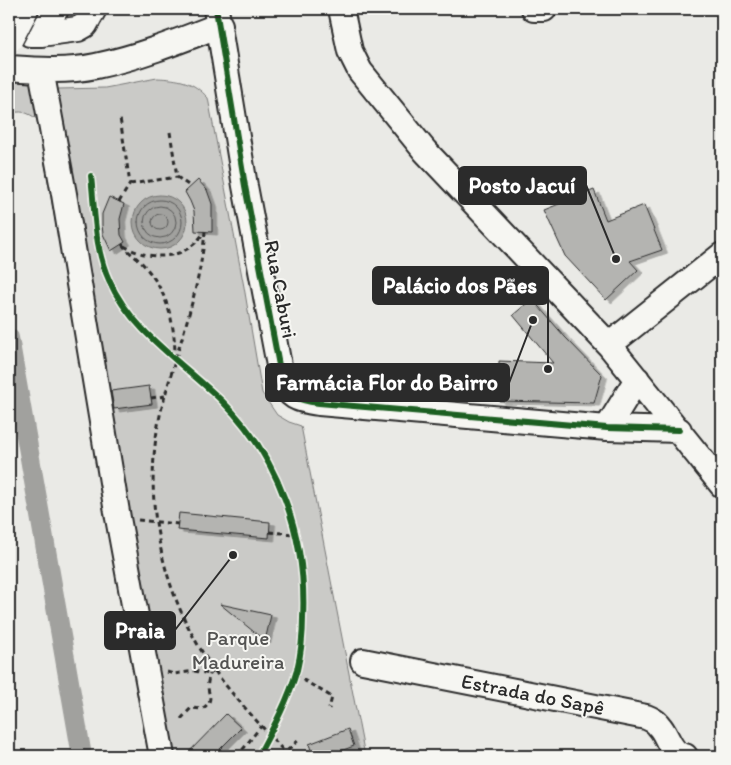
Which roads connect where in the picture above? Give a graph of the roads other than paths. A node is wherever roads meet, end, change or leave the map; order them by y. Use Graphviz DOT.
graph roads {
  1 [pos="24,9"];
  2 [pos="56,9"];
  3 [pos="94,9"];
  4 [pos="342,9"];
  5 [pos="534,9"];
  6 [pos="544,9"];
  7 [pos="218,17"];
  8 [pos="9,30"];
  9 [pos="41,34"];
  10 [pos="9,38"];
  11 [pos="9,68"];
  12 [pos="41,70"];
  13 [pos="722,255"];
  14 [pos="609,344"];
  15 [pos="637,379"];
  16 [pos="607,428"];
  17 [pos="679,430"];
  18 [pos="722,485"];
  19 [pos="363,661"];
  20 [pos="162,756"];
  21 [pos="685,756"];
  1 -- 10 [label="main road, bridge"];
  2 -- 9 [label="street"];
  3 -- 9 [label="street"];
  4 -- 14 [label="street"];
  5 -- 6 [label="street"];
  7 -- 12 [label="street"];
  7 -- 16 [label="street, Rua Caburi"];
  8 -- 9 [label="street"];
  11 -- 12 [label="street"];
  12 -- 20 [label="street"];
  13 -- 14 [label="street"];
  14 -- 15 [label="street"];
  15 -- 16 [label="street"];
  15 -- 17 [label="street"];
  16 -- 17 [label="street, Rua Caburi"];
  17 -- 18 [label="street"];
  19 -- 21 [label="street, Estrada do Sapê"];
}
